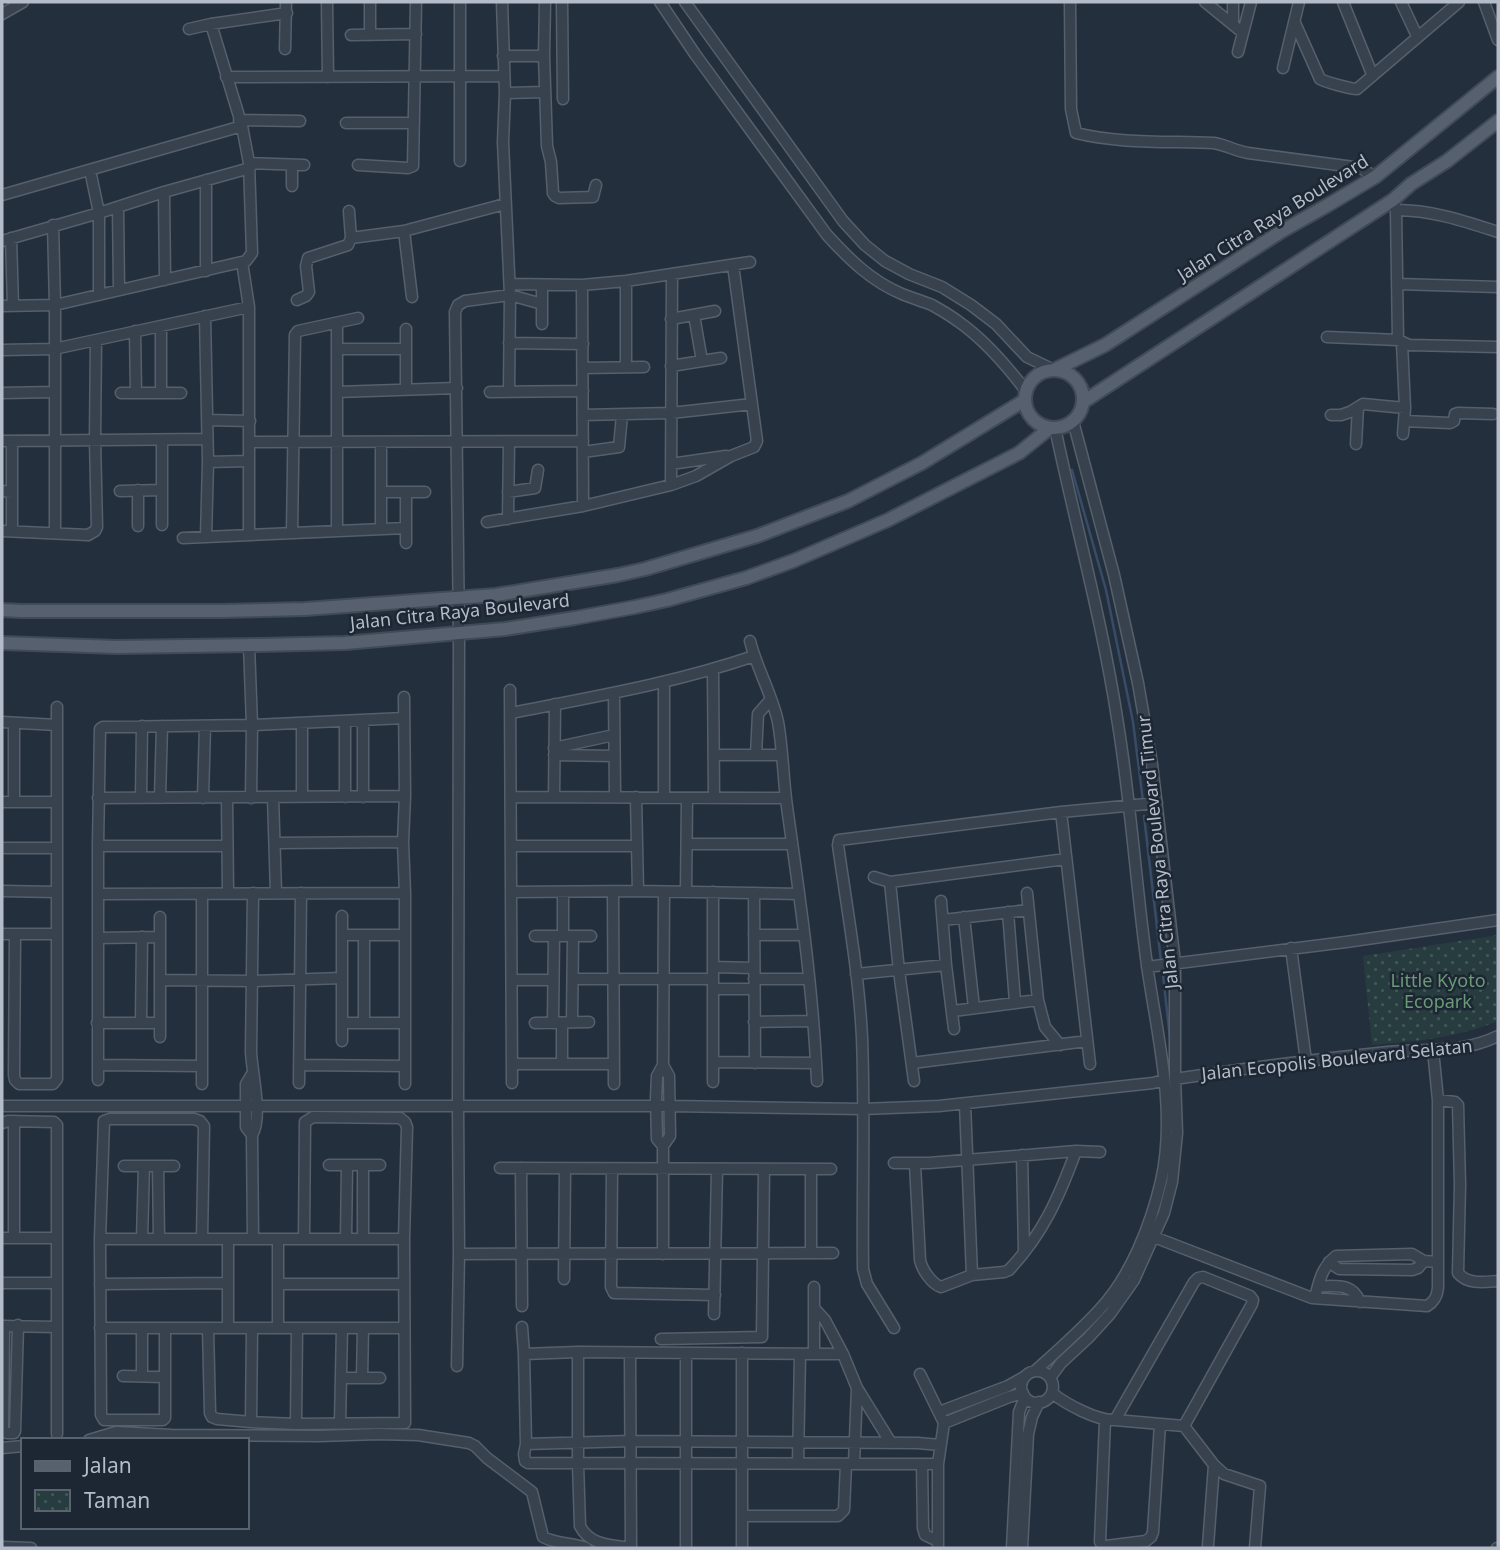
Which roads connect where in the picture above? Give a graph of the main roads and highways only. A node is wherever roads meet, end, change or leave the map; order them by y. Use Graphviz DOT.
graph roads {
  1 [pos="1498,77"];
  2 [pos="1498,121"];
  3 [pos="1054,370"];
  4 [pos="1026,396"];
  5 [pos="1083,402"];
  6 [pos="1052,428"];
  7 [pos="2,610"];
  8 [pos="2,643"];
  1 -- 3 [label="main road, Jalan Citra Raya Boulevard"];
  2 -- 5 [label="main road"];
  3 -- 4 [label="main road"];
  3 -- 5 [label="main road"];
  4 -- 6 [label="main road"];
  4 -- 7 [label="main road, Jalan Citra Raya Boulevard"];
  5 -- 6 [label="main road"];
  6 -- 8 [label="main road, Jalan Citra Raya Boulevard"];
}
